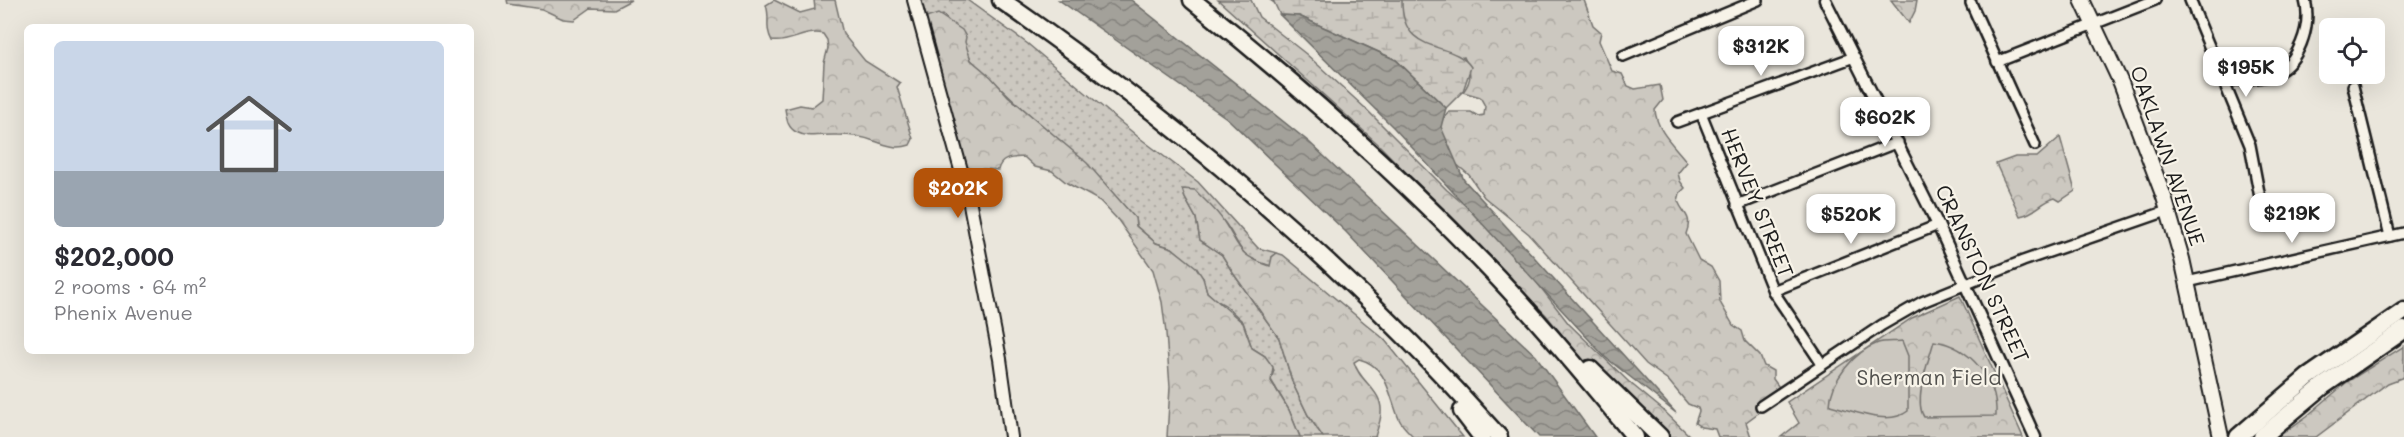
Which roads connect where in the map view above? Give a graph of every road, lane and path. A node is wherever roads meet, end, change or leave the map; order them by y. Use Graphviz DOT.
graph roads {
  1 [pos="914,0"];
  2 [pos="1001,0"];
  3 [pos="1192,0"];
  4 [pos="1758,0"];
  5 [pos="1825,0"];
  6 [pos="2082,0"];
  7 [pos="2155,0"];
  8 [pos="2190,0"];
  9 [pos="2305,0"];
  10 [pos="1971,3"];
  11 [pos="2094,23"];
  12 [pos="1623,56"];
  13 [pos="1854,57"];
  14 [pos="1997,62"];
  15 [pos="2225,81"];
  16 [pos="2353,86"];
  17 [pos="1701,113"];
  18 [pos="1677,122"];
  19 [pos="1898,142"];
  20 [pos="2035,145"];
  21 [pos="1737,205"];
  22 [pos="2262,208"];
  23 [pos="2168,211"];
  24 [pos="1938,225"];
  25 [pos="2404,233"];
  26 [pos="2390,236"];
  27 [pos="1500,281"];
  28 [pos="2187,282"];
  29 [pos="1966,284"];
  30 [pos="1773,291"];
  31 [pos="2404,311"];
  32 [pos="1390,322"];
  33 [pos="2404,330"];
  34 [pos="1822,364"];
  35 [pos="1761,406"];
  36 [pos="1011,437"];
  37 [pos="1482,437"];
  38 [pos="1499,437"];
  39 [pos="1635,437"];
  40 [pos="1660,437"];
  41 [pos="2035,437"];
  42 [pos="2221,437"];
  43 [pos="2236,437"];
  44 [pos="2262,437"];
  1 -- 36 [label="main road"];
  2 -- 32 [label="highway"];
  3 -- 27 [label="highway"];
  4 -- 12 [label="street"];
  5 -- 13 [label="street, CRANSTON STREET"];
  6 -- 11 [label="main road, OAKLAWN AVENUE"];
  7 -- 11 [label="street"];
  8 -- 15 [label="street"];
  9 -- 15 [label="street"];
  10 -- 14 [label="street"];
  11 -- 14 [label="street"];
  11 -- 23 [label="main road, OAKLAWN AVENUE"];
  13 -- 17 [label="street"];
  13 -- 19 [label="street, CRANSTON STREET"];
  14 -- 20 [label="street"];
  15 -- 22 [label="street"];
  16 -- 26 [label="street"];
  17 -- 18 [label="street"];
  17 -- 21 [label="street, HERVEY STREET"];
  19 -- 21 [label="street"];
  19 -- 24 [label="street, CRANSTON STREET"];
  21 -- 30 [label="street, HERVEY STREET"];
  23 -- 28 [label="main road, OAKLAWN AVENUE"];
  23 -- 29 [label="street"];
  24 -- 29 [label="street, CRANSTON STREET"];
  24 -- 30 [label="street"];
  25 -- 26 [label="street"];
  26 -- 28 [label="street"];
  27 -- 39 [label="highway"];
  27 -- 40 [label="highway"];
  28 -- 42 [label="main road, OAKLAWN AVENUE"];
  29 -- 34 [label="street"];
  29 -- 41 [label="street, CRANSTON STREET"];
  30 -- 34 [label="street, HERVEY STREET"];
  31 -- 43 [label="highway"];
  32 -- 37 [label="highway"];
  32 -- 38 [label="highway"];
  33 -- 44 [label="highway"];
  34 -- 35 [label="street"];
}
